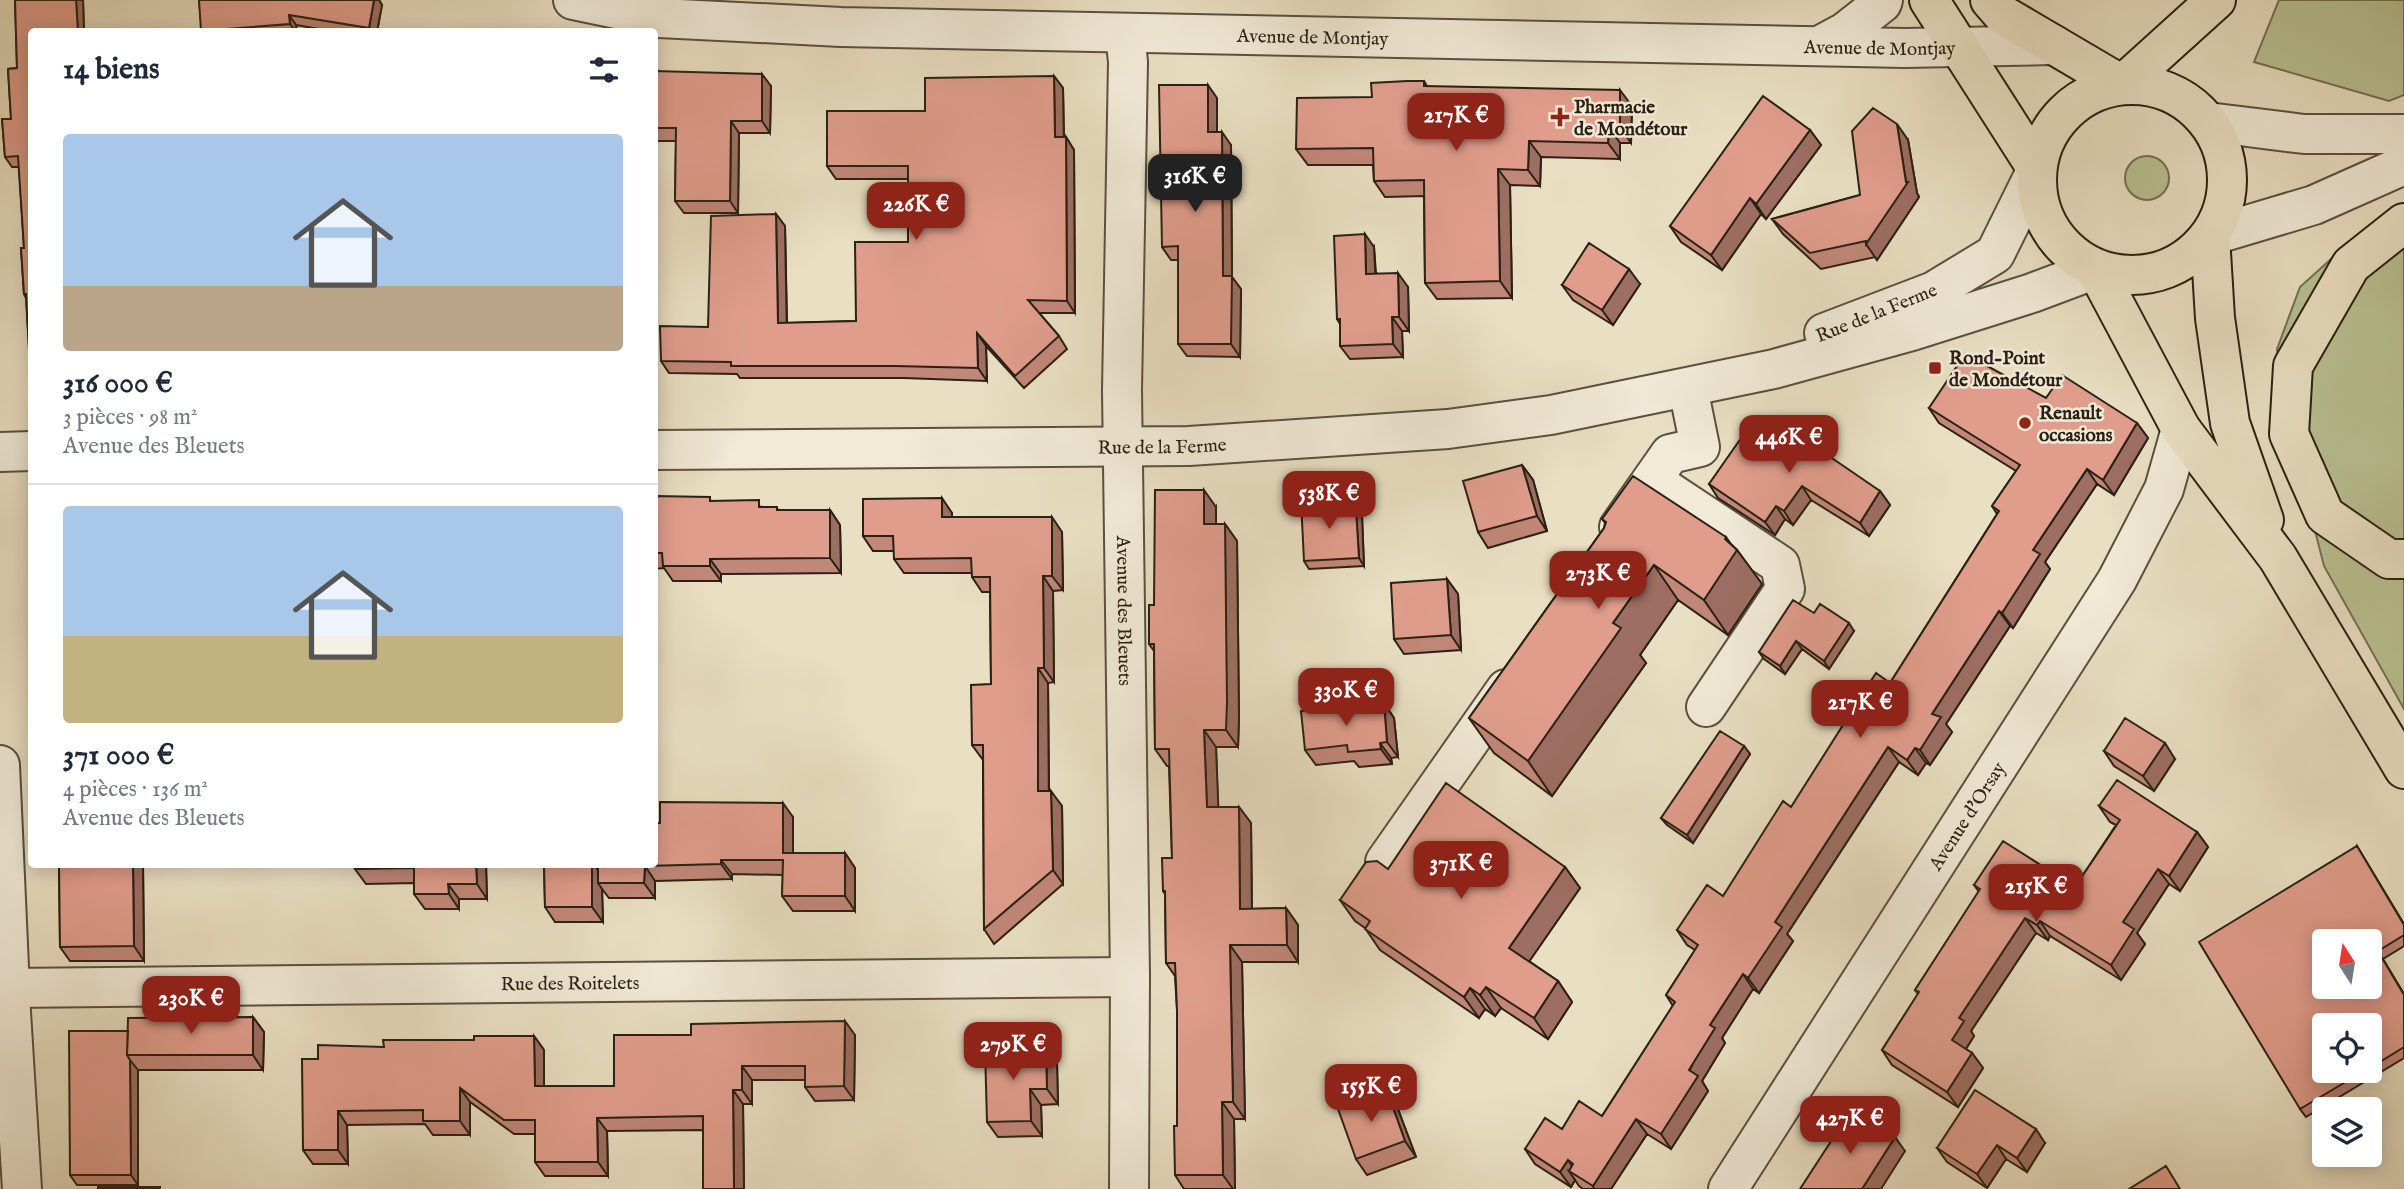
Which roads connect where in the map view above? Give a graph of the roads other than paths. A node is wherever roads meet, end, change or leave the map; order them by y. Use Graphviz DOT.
graph roads {
  1 [pos="573,0"];
  2 [pos="1883,0"];
  3 [pos="1928,0"];
  4 [pos="1990,0"];
  5 [pos="2216,0"];
  6 [pos="1125,33"];
  7 [pos="2053,45"];
  8 [pos="1819,46"];
  9 [pos="1957,48"];
  10 [pos="2122,85"];
  11 [pos="2208,122"];
  12 [pos="2404,134"];
  13 [pos="2404,165"];
  14 [pos="2037,169"];
  15 [pos="2404,223"];
  16 [pos="2210,236"];
  17 [pos="2096,269"];
  18 [pos="1676,390"];
  19 [pos="2181,429"];
  20 [pos="1122,446"];
  21 [pos="658,450"];
  22 [pos="28,451"];
  23 [pos="0,452"];
  24 [pos="1652,480"];
  25 [pos="1597,558"];
  26 [pos="2278,558"];
  27 [pos="2404,559"];
  28 [pos="1527,659"];
  29 [pos="1706,707"];
  30 [pos="0,765"];
  31 [pos="2404,769"];
  32 [pos="1385,862"];
  33 [pos="1130,977"];
  34 [pos="10,988"];
  35 [pos="22,1189"];
  36 [pos="1129,1189"];
  37 [pos="1728,1189"];
  1 -- 6 [label="street, Avenue de Montjay"];
  2 -- 8 [label="street"];
  3 -- 9 [label="main road"];
  4 -- 7 [label="main road"];
  5 -- 10 [label="main road"];
  6 -- 8 [label="street, Avenue de Montjay"];
  6 -- 20 [label="street, Avenue des Bleuets"];
  7 -- 9 [label="street, Avenue de Montjay"];
  7 -- 10 [label="main road"];
  8 -- 9 [label="street, Avenue de Montjay"];
  9 -- 14 [label="main road"];
  10 -- 11 [label="main road, Rue de la Ferme"];
  10 -- 14 [label="main road, Rue de la Ferme"];
  11 -- 12 [label="street"];
  11 -- 16 [label="main road, Rue de la Ferme"];
  13 -- 16 [label="street"];
  14 -- 17 [label="main road, Rue de la Ferme"];
  14 -- 18 [label="street, Rue de la Ferme"];
  15 -- 27 [label="main road"];
  16 -- 17 [label="main road, Rue de la Ferme"];
  16 -- 26 [label="main road"];
  17 -- 18 [label="street, Rue de la Ferme"];
  17 -- 19 [label="main road"];
  18 -- 20 [label="street, Rue de la Ferme"];
  18 -- 24 [label="street"];
  19 -- 26 [label="main road"];
  19 -- 37 [label="street, Avenue d'Orsay"];
  20 -- 21 [label="street, Rue de la Ferme"];
  20 -- 33 [label="street, Avenue des Bleuets"];
  22 -- 23 [label="street"];
  24 -- 25 [label="street"];
  24 -- 29 [label="street"];
  26 -- 31 [label="main road"];
  28 -- 32 [label="street"];
  30 -- 34 [label="street"];
  33 -- 34 [label="street, Rue des Roitelets"];
  33 -- 36 [label="street, Avenue des Bleuets"];
  34 -- 35 [label="street"];
}
